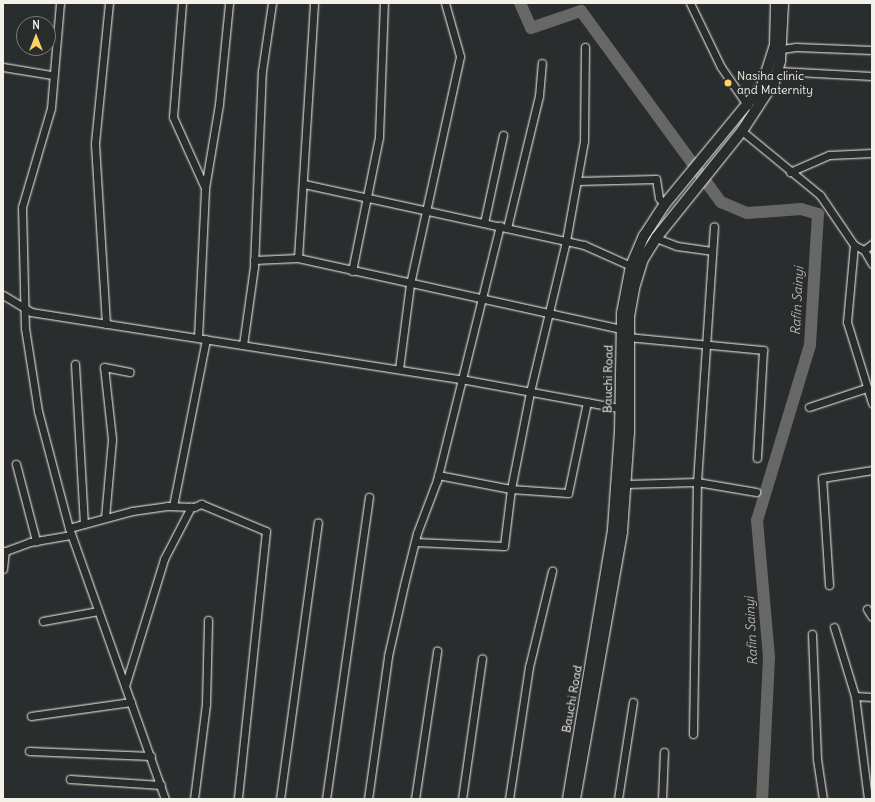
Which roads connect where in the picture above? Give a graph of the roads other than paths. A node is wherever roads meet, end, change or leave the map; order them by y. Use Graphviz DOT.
graph roads {
  1 [pos="60,3"];
  2 [pos="109,3"];
  3 [pos="182,3"];
  4 [pos="229,3"];
  5 [pos="272,3"];
  6 [pos="314,3"];
  7 [pos="384,3"];
  8 [pos="445,3"];
  9 [pos="690,3"];
  10 [pos="776,3"];
  11 [pos="783,3"];
  12 [pos="585,47"];
  13 [pos="782,49"];
  14 [pos="872,50"];
  15 [pos="542,63"];
  16 [pos="3,67"];
  17 [pos="778,71"];
  18 [pos="52,75"];
  19 [pos="872,76"];
  20 [pos="748,106"];
  21 [pos="742,131"];
  22 [pos="503,135"];
  23 [pos="872,153"];
  24 [pos="790,172"];
  25 [pos="577,181"];
  26 [pos="304,184"];
  27 [pos="205,188"];
  28 [pos="367,196"];
  29 [pos="666,203"];
  30 [pos="428,210"];
  31 [pos="484,223"];
  32 [pos="503,227"];
  33 [pos="714,227"];
  34 [pos="656,238"];
  35 [pos="566,241"];
  36 [pos="872,244"];
  37 [pos="854,245"];
  38 [pos="864,250"];
  39 [pos="712,251"];
  40 [pos="298,258"];
  41 [pos="254,260"];
  42 [pos="872,264"];
  43 [pos="631,266"];
  44 [pos="352,271"];
  45 [pos="410,284"];
  46 [pos="3,296"];
  47 [pos="481,300"];
  48 [pos="24,310"];
  49 [pos="548,314"];
  50 [pos="106,324"];
  51 [pos="622,329"];
  52 [pos="628,337"];
  53 [pos="198,338"];
  54 [pos="206,339"];
  55 [pos="704,344"];
  56 [pos="243,345"];
  57 [pos="75,364"];
  58 [pos="399,369"];
  59 [pos="130,372"];
  60 [pos="461,379"];
  61 [pos="866,388"];
  62 [pos="530,392"];
  63 [pos="588,402"];
  64 [pos="872,403"];
  65 [pos="809,408"];
  66 [pos="625,410"];
  67 [pos="757,458"];
  68 [pos="16,464"];
  69 [pos="872,470"];
  70 [pos="438,475"];
  71 [pos="696,482"];
  72 [pos="626,484"];
  73 [pos="511,489"];
  74 [pos="756,492"];
  75 [pos="369,497"];
  76 [pos="173,506"];
  77 [pos="191,507"];
  78 [pos="105,518"];
  79 [pos="318,523"];
  80 [pos="84,524"];
  81 [pos="69,528"];
  82 [pos="72,535"];
  83 [pos="36,541"];
  84 [pos="415,542"];
  85 [pos="4,552"];
  86 [pos="3,569"];
  87 [pos="552,571"];
  88 [pos="829,584"];
  89 [pos="866,609"];
  90 [pos="98,611"];
  91 [pos="872,618"];
  92 [pos="208,620"];
  93 [pos="43,621"];
  94 [pos="834,628"];
  95 [pos="812,634"];
  96 [pos="437,651"];
  97 [pos="482,658"];
  98 [pos="125,686"];
  99 [pos="855,696"];
  100 [pos="872,697"];
  101 [pos="131,702"];
  102 [pos="633,702"];
  103 [pos="32,716"];
  104 [pos="693,734"];
  105 [pos="29,751"];
  106 [pos="664,752"];
  107 [pos="151,756"];
  108 [pos="70,779"];
  109 [pos="161,785"];
  110 [pos="165,799"];
  111 [pos="194,799"];
  112 [pos="238,799"];
  113 [pos="280,799"];
  114 [pos="326,799"];
  115 [pos="368,799"];
  116 [pos="415,799"];
  117 [pos="462,799"];
  118 [pos="509,799"];
  119 [pos="568,799"];
  120 [pos="576,799"];
  121 [pos="618,799"];
  122 [pos="662,799"];
  123 [pos="823,799"];
  124 [pos="868,799"];
  1 -- 18 [label="street"];
  2 -- 50 [label="street"];
  3 -- 27 [label="street"];
  4 -- 27 [label="street"];
  5 -- 41 [label="street"];
  6 -- 26 [label="street"];
  7 -- 28 [label="street"];
  8 -- 30 [label="street"];
  9 -- 20 [label="street"];
  10 -- 20 [label="highway, Bauchi Road"];
  11 -- 13 [label="highway, Bauchi Road"];
  12 -- 25 [label="street"];
  13 -- 14 [label="street"];
  13 -- 17 [label="highway, Bauchi Road"];
  15 -- 32 [label="street"];
  16 -- 18 [label="street"];
  17 -- 19 [label="street"];
  17 -- 21 [label="highway, Bauchi Road"];
  18 -- 48 [label="street"];
  20 -- 29 [label="highway, Bauchi Road"];
  21 -- 24 [label="street"];
  21 -- 34 [label="highway, Bauchi Road"];
  22 -- 31 [label="street"];
  23 -- 24 [label="street"];
  24 -- 37 [label="street"];
  25 -- 29 [label="street"];
  25 -- 35 [label="street"];
  26 -- 28 [label="street"];
  26 -- 40 [label="street"];
  27 -- 53 [label="street"];
  28 -- 30 [label="street"];
  28 -- 44 [label="street"];
  29 -- 43 [label="highway, Bauchi Road"];
  30 -- 31 [label="street"];
  30 -- 45 [label="street"];
  31 -- 32 [label="street"];
  32 -- 35 [label="street"];
  32 -- 47 [label="street"];
  33 -- 39 [label="street"];
  34 -- 39 [label="street"];
  34 -- 52 [label="highway, Bauchi Road"];
  35 -- 43 [label="street"];
  35 -- 49 [label="street"];
  36 -- 38 [label="street"];
  37 -- 38 [label="street"];
  37 -- 61 [label="street"];
  38 -- 42 [label="street"];
  39 -- 55 [label="street"];
  40 -- 41 [label="street"];
  40 -- 44 [label="street"];
  41 -- 56 [label="street"];
  43 -- 51 [label="highway, Bauchi Road"];
  44 -- 45 [label="street"];
  45 -- 47 [label="street"];
  45 -- 58 [label="street"];
  46 -- 48 [label="street"];
  47 -- 49 [label="street"];
  47 -- 60 [label="street"];
  48 -- 50 [label="street"];
  48 -- 81 [label="street"];
  49 -- 51 [label="street"];
  49 -- 62 [label="street"];
  50 -- 53 [label="street"];
  51 -- 66 [label="highway, Bauchi Road"];
  52 -- 55 [label="street"];
  52 -- 66 [label="highway, Bauchi Road"];
  53 -- 54 [label="street"];
  54 -- 56 [label="street"];
  54 -- 76 [label="street"];
  55 -- 67 [label="street"];
  55 -- 71 [label="street"];
  56 -- 58 [label="street"];
  57 -- 80 [label="street"];
  58 -- 60 [label="street"];
  59 -- 78 [label="street"];
  60 -- 62 [label="street"];
  60 -- 70 [label="street"];
  61 -- 64 [label="street"];
  61 -- 65 [label="street"];
  62 -- 63 [label="street"];
  62 -- 73 [label="street"];
  63 -- 66 [label="street"];
  63 -- 73 [label="street"];
  66 -- 72 [label="highway, Bauchi Road"];
  66 -- 119 [label="highway, Bauchi Road"];
  68 -- 83 [label="street"];
  69 -- 88 [label="street"];
  70 -- 73 [label="street"];
  70 -- 84 [label="street"];
  71 -- 72 [label="street"];
  71 -- 74 [label="street"];
  71 -- 104 [label="street"];
  72 -- 120 [label="highway, Bauchi Road"];
  73 -- 84 [label="street"];
  75 -- 114 [label="street"];
  76 -- 77 [label="street"];
  76 -- 78 [label="street"];
  77 -- 98 [label="street"];
  77 -- 112 [label="street"];
  78 -- 80 [label="street"];
  79 -- 113 [label="street"];
  80 -- 81 [label="street"];
  81 -- 82 [label="street"];
  82 -- 83 [label="street"];
  82 -- 90 [label="street"];
  83 -- 85 [label="street"];
  84 -- 115 [label="street"];
  85 -- 86 [label="street"];
  87 -- 118 [label="street"];
  89 -- 91 [label="street"];
  90 -- 93 [label="street"];
  90 -- 98 [label="street"];
  92 -- 111 [label="street"];
  94 -- 99 [label="street"];
  95 -- 123 [label="street"];
  96 -- 116 [label="street"];
  97 -- 117 [label="street"];
  98 -- 101 [label="street"];
  99 -- 100 [label="street"];
  99 -- 124 [label="street"];
  101 -- 103 [label="street"];
  101 -- 107 [label="street"];
  102 -- 121 [label="street"];
  105 -- 107 [label="street"];
  106 -- 122 [label="street"];
  107 -- 109 [label="street"];
  108 -- 109 [label="street"];
  109 -- 110 [label="street"];
}
